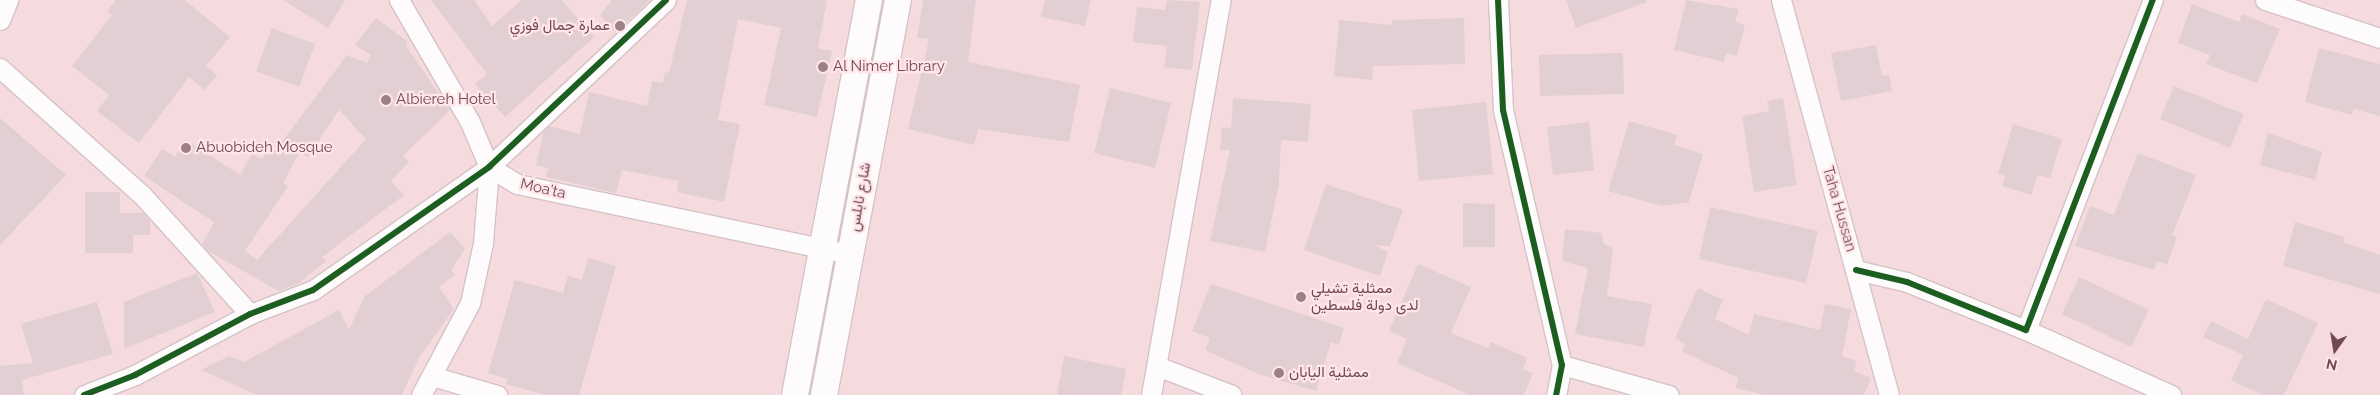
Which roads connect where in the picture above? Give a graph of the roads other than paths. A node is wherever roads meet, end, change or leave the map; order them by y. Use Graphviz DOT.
graph roads {
  1 [pos="8,0"];
  2 [pos="400,0"];
  3 [pos="666,0"];
  4 [pos="869,0"];
  5 [pos="898,0"];
  6 [pos="1220,0"];
  7 [pos="1498,0"];
  8 [pos="1782,0"];
  9 [pos="1790,0"];
  10 [pos="2153,0"];
  11 [pos="2265,0"];
  12 [pos="0,20"];
  13 [pos="1786,24"];
  14 [pos="2380,38"];
  15 [pos="0,68"];
  16 [pos="489,167"];
  17 [pos="824,248"];
  18 [pos="850,254"];
  19 [pos="1856,270"];
  20 [pos="250,314"];
  21 [pos="2026,330"];
  22 [pos="1562,365"];
  23 [pos="1156,366"];
  24 [pos="432,376"];
  25 [pos="84,395"];
  26 [pos="421,395"];
  27 [pos="498,395"];
  28 [pos="795,395"];
  29 [pos="824,395"];
  30 [pos="1151,395"];
  31 [pos="1232,395"];
  32 [pos="1556,395"];
  33 [pos="1669,395"];
  34 [pos="1889,395"];
  35 [pos="2172,395"];
  1 -- 12 [label="street"];
  2 -- 16 [label="street"];
  3 -- 16 [label="street"];
  4 -- 17 [label="main road, شارع نابلس"];
  5 -- 18 [label="main road, شارع نابلس"];
  6 -- 23 [label="street"];
  7 -- 22 [label="street"];
  8 -- 13 [label="street, Taha Hussan"];
  9 -- 13 [label="street"];
  10 -- 21 [label="street"];
  11 -- 14 [label="street"];
  13 -- 19 [label="street, Taha Hussan"];
  15 -- 20 [label="street"];
  16 -- 17 [label="street, Moa'ta"];
  16 -- 20 [label="street"];
  16 -- 24 [label="street"];
  17 -- 18 [label="street, Moa'ta"];
  17 -- 28 [label="main road, شارع نابلس"];
  18 -- 29 [label="main road, شارع نابلس"];
  19 -- 21 [label="street"];
  19 -- 34 [label="street, Taha Hussan"];
  20 -- 25 [label="street"];
  21 -- 35 [label="street"];
  22 -- 32 [label="street"];
  22 -- 33 [label="street"];
  23 -- 30 [label="street"];
  23 -- 31 [label="street"];
  24 -- 26 [label="street"];
  24 -- 27 [label="street"];
}
